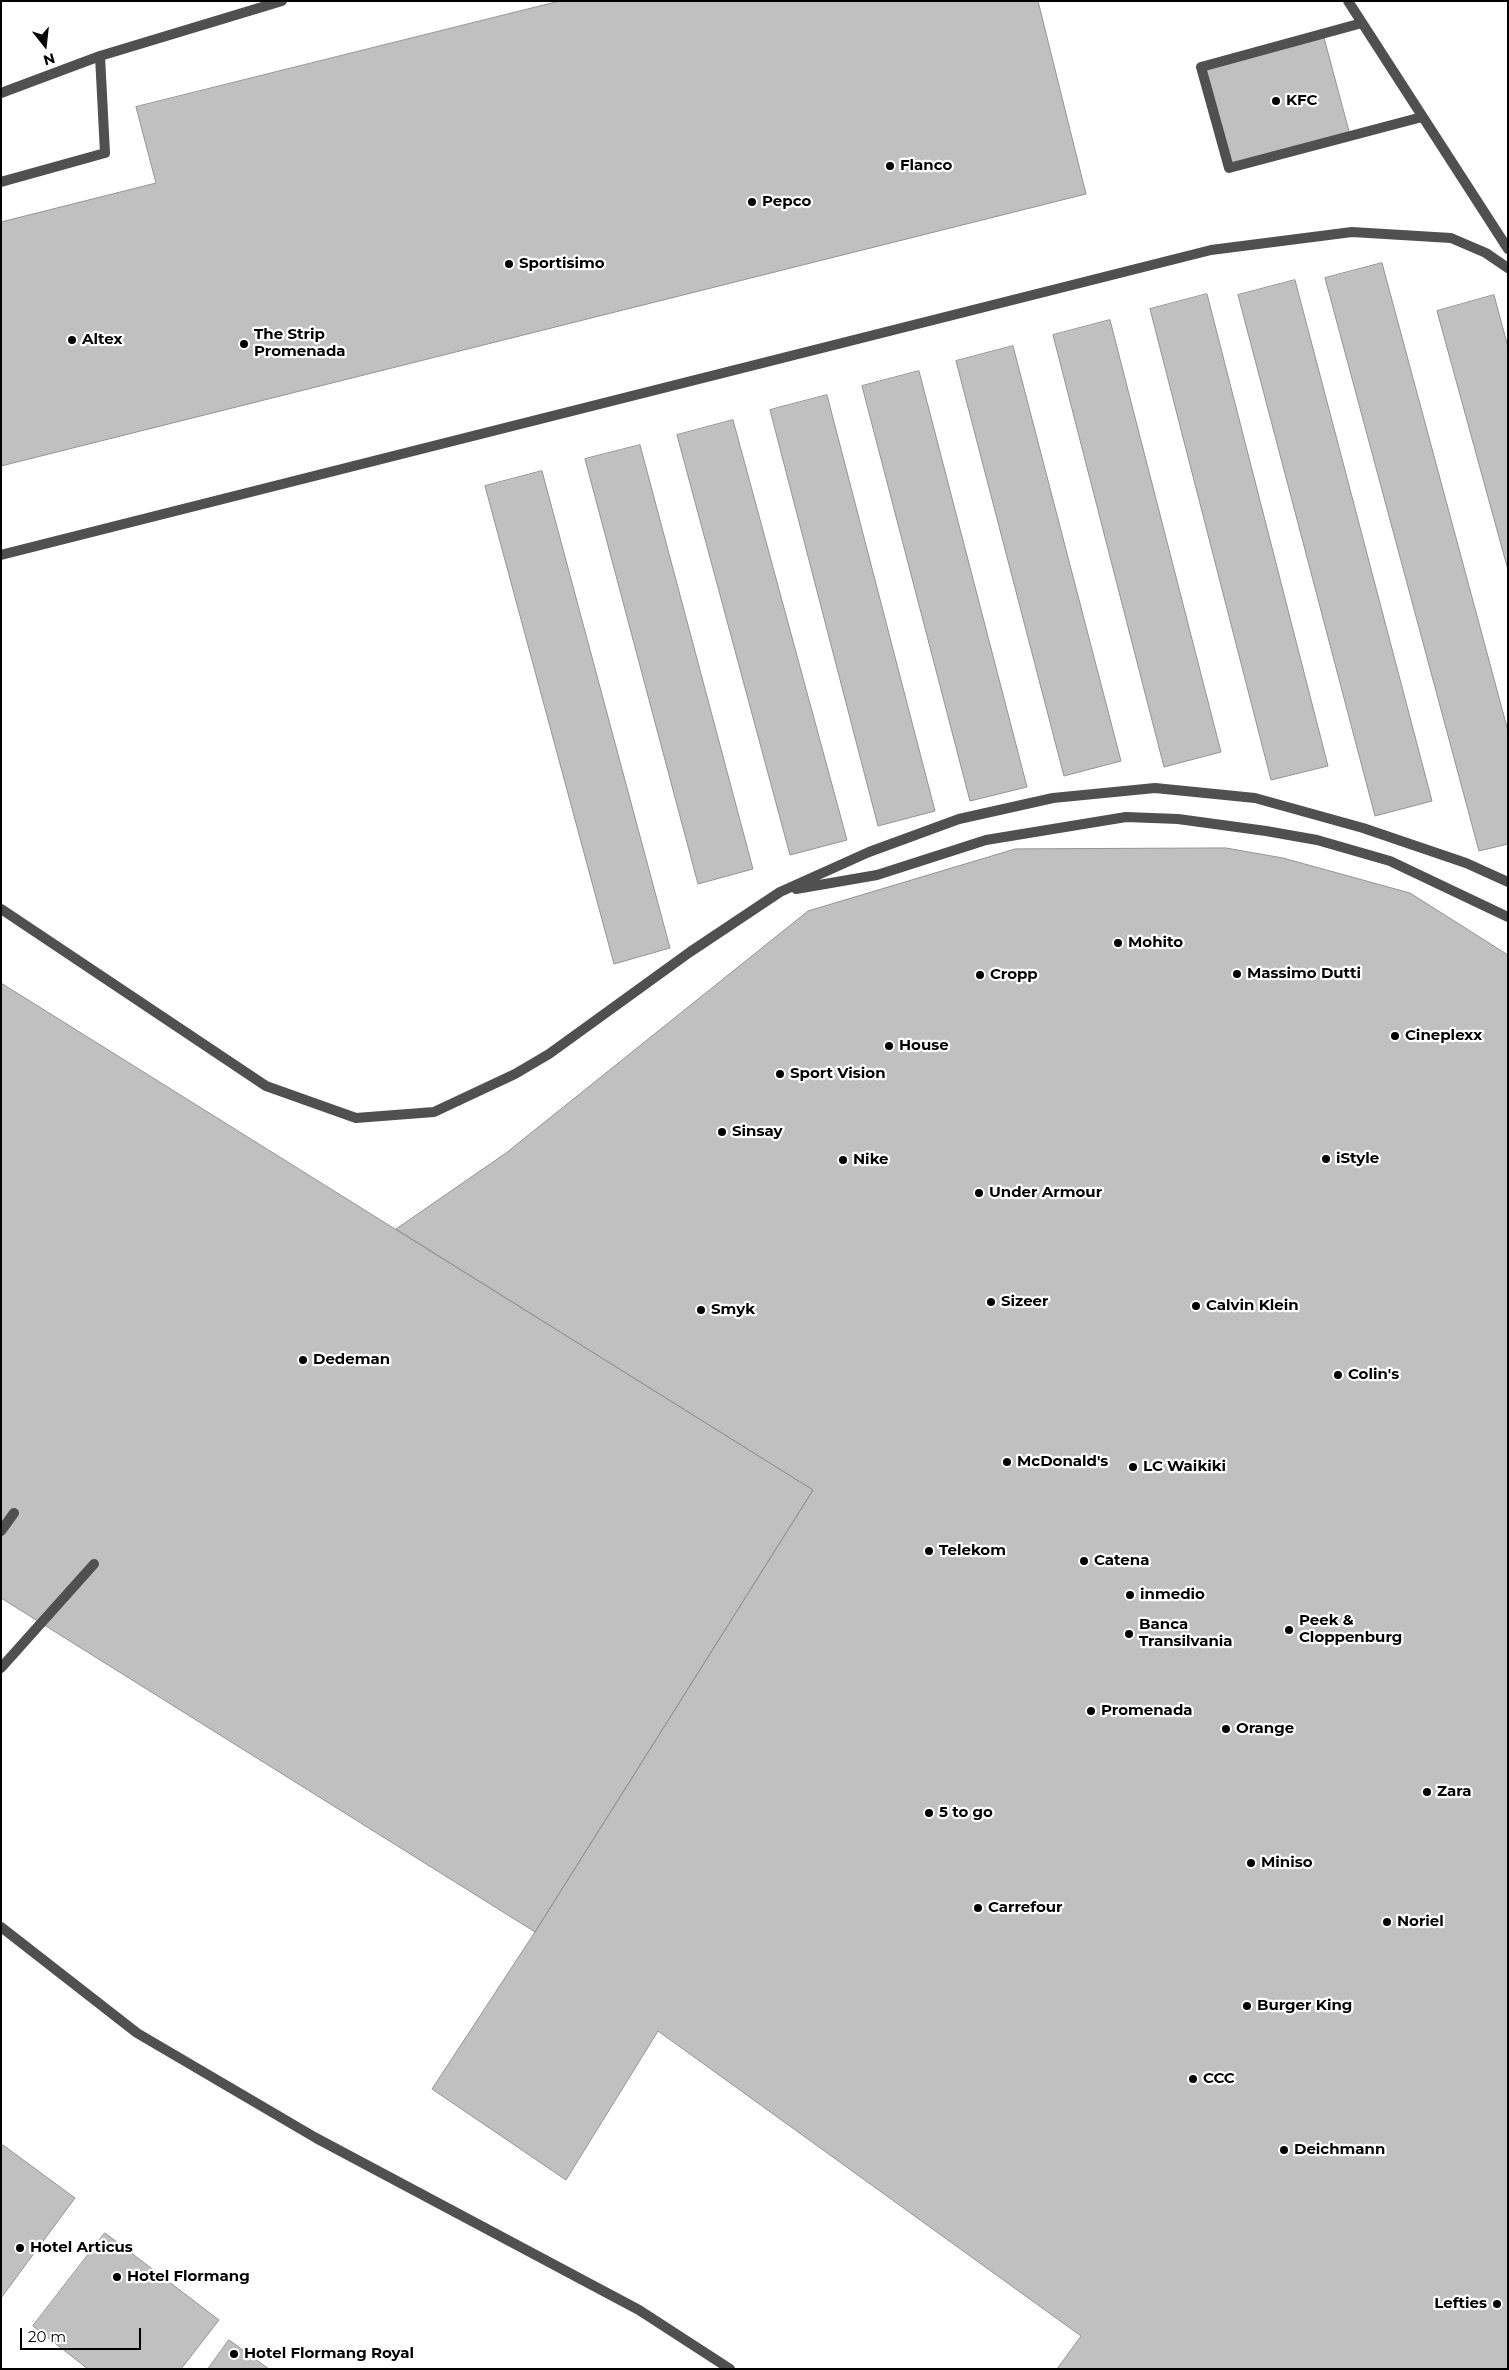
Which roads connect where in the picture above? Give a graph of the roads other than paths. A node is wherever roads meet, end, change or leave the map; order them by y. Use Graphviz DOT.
graph roads {
  1 [pos="282,1"];
  2 [pos="1348,1"];
  3 [pos="1362,23"];
  4 [pos="100,56"];
  5 [pos="1,93"];
  6 [pos="1422,116"];
  7 [pos="1,182"];
  8 [pos="1508,249"];
  9 [pos="1508,268"];
  10 [pos="1,555"];
  11 [pos="1508,882"];
  12 [pos="780,892"];
  13 [pos="1,908"];
  14 [pos="1508,917"];
  15 [pos="14,1513"];
  16 [pos="1,1531"];
  17 [pos="94,1564"];
  18 [pos="1,1668"];
  19 [pos="1,1927"];
  20 [pos="730,2369"];
  1 -- 4 [label="lane"];
  2 -- 3 [label="lane"];
  3 -- 6 [label="lane"];
  3 -- 6 [label="lane"];
  4 -- 5 [label="lane"];
  4 -- 7 [label="lane"];
  6 -- 8 [label="lane"];
  9 -- 10 [label="lane"];
  11 -- 12 [label="lane"];
  12 -- 13 [label="lane"];
  12 -- 14 [label="lane"];
  15 -- 16 [label="lane"];
  17 -- 18 [label="lane"];
  19 -- 20 [label="lane"];
}
